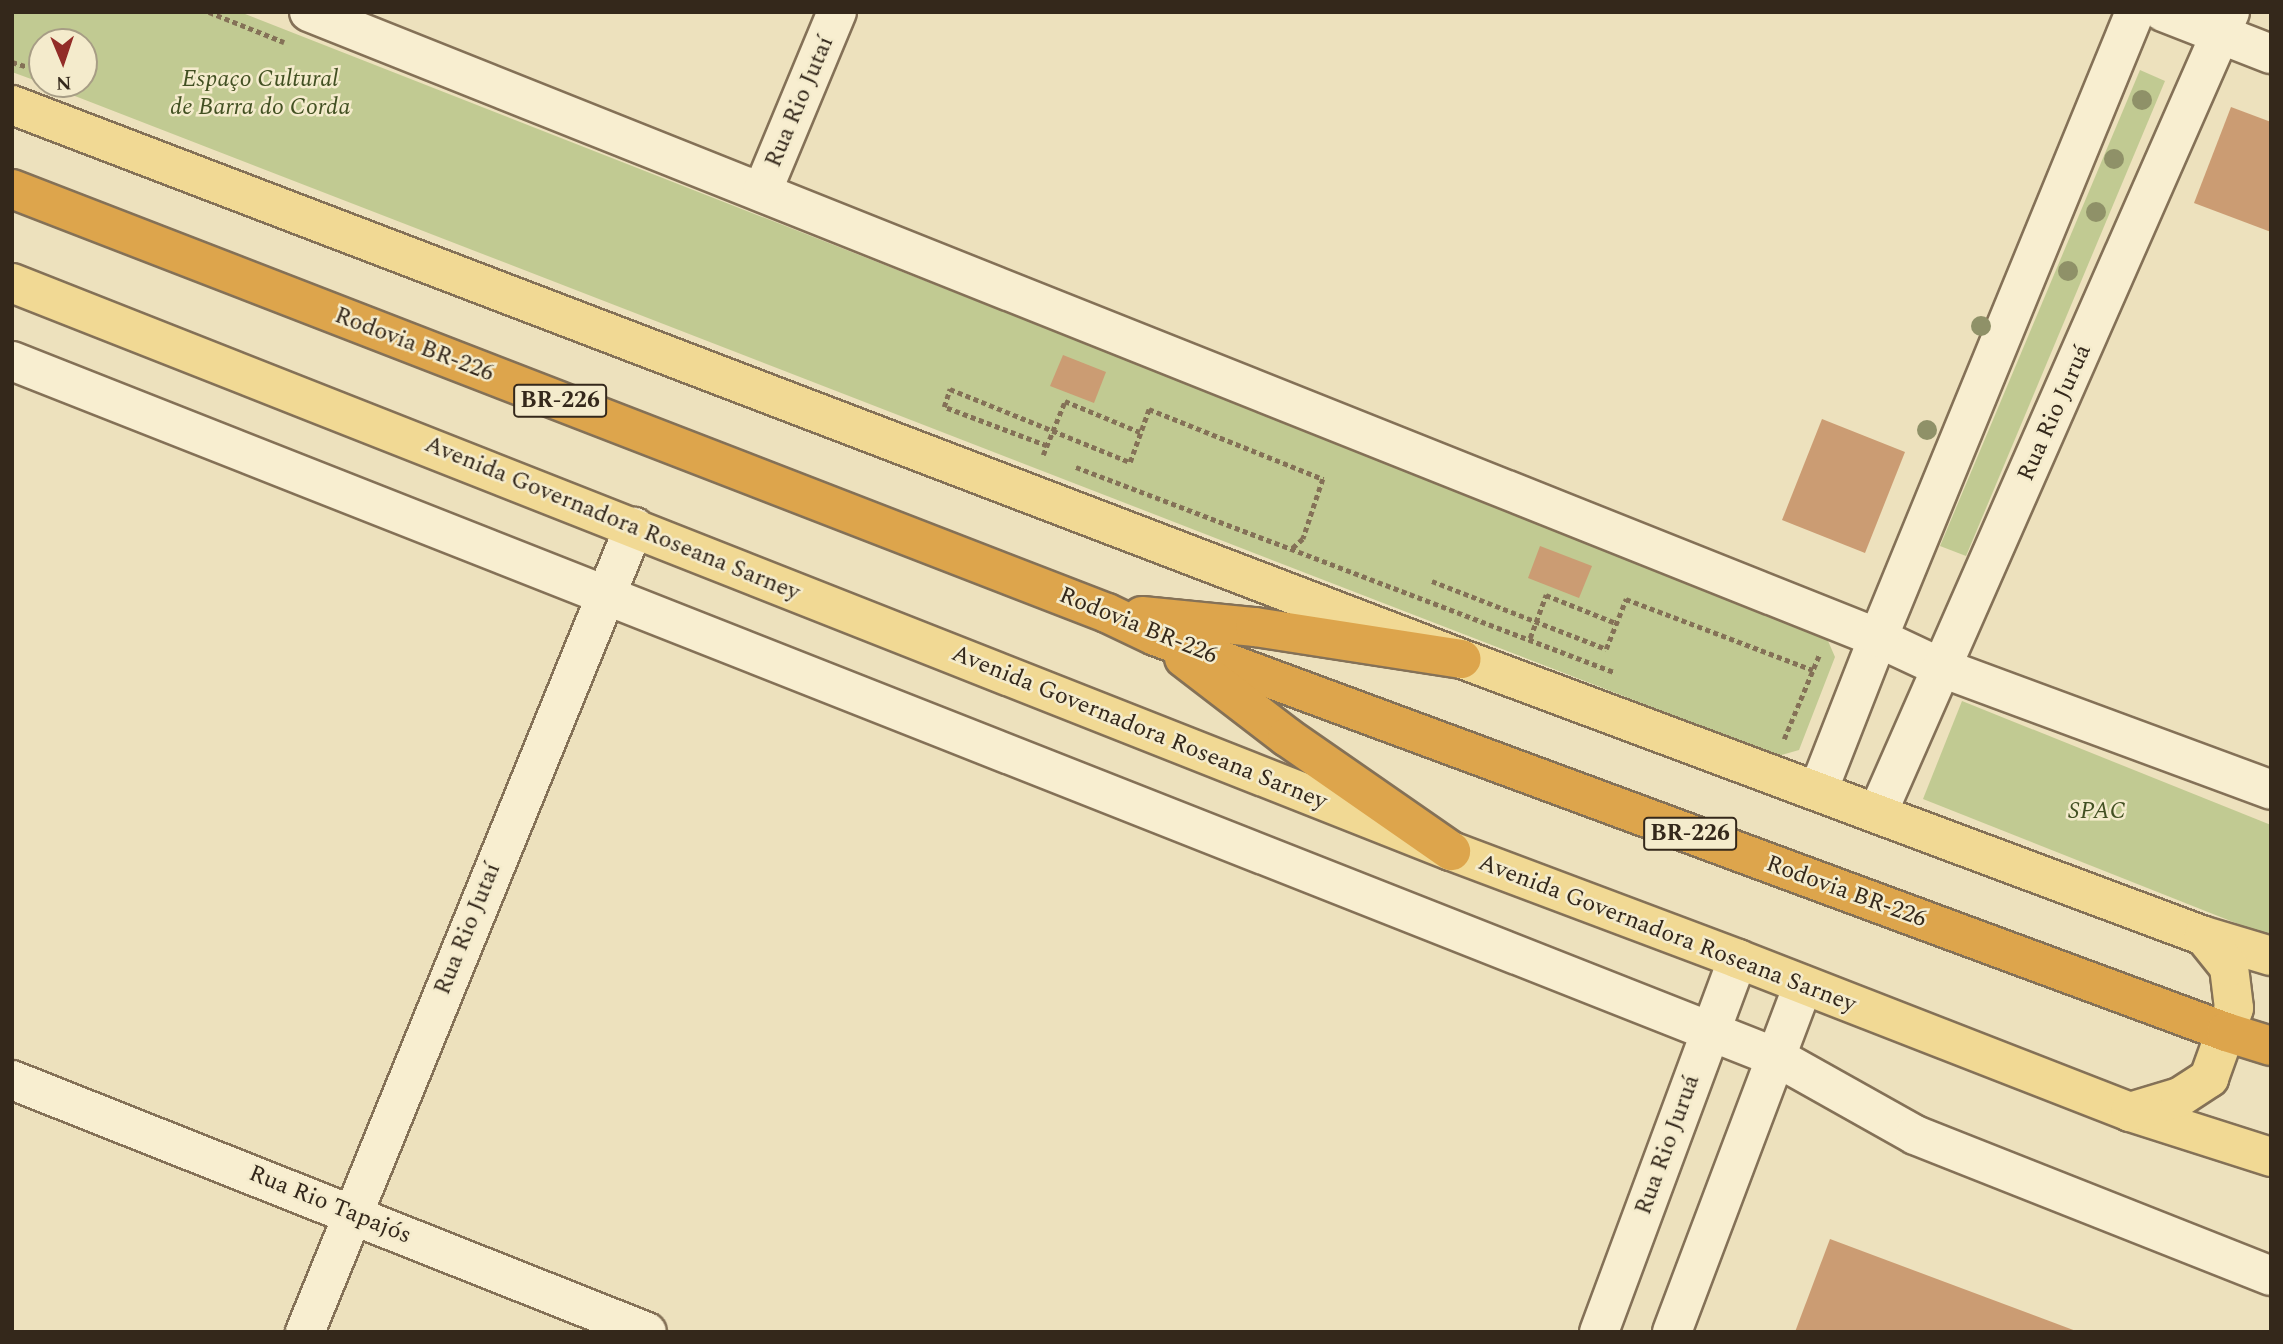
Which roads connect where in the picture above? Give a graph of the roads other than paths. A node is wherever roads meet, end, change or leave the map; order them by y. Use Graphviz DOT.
graph roads {
  1 [pos="309,12"];
  2 [pos="837,12"];
  3 [pos="2135,12"];
  4 [pos="2163,12"];
  5 [pos="2226,23"];
  6 [pos="2271,54"];
  7 [pos="12,105"];
  8 [pos="12,189"];
  9 [pos="762,192"];
  10 [pos="12,283"];
  11 [pos="12,361"];
  12 [pos="634,527"];
  13 [pos="606,593"];
  14 [pos="1107,613"];
  15 [pos="1155,636"];
  16 [pos="1878,638"];
  17 [pos="1462,659"];
  18 [pos="1942,668"];
  19 [pos="2271,790"];
  20 [pos="1818,791"];
  21 [pos="1878,812"];
  22 [pos="1451,851"];
  23 [pos="2204,936"];
  24 [pos="2271,956"];
  25 [pos="1738,958"];
  26 [pos="1803,985"];
  27 [pos="1709,1032"];
  28 [pos="2226,1032"];
  29 [pos="2271,1046"];
  30 [pos="1778,1058"];
  31 [pos="12,1080"];
  32 [pos="2130,1112"];
  33 [pos="2271,1157"];
  34 [pos="351,1214"];
  35 [pos="2271,1276"];
  36 [pos="305,1332"];
  37 [pos="648,1332"];
  38 [pos="1599,1332"];
  39 [pos="1672,1332"];
  1 -- 9 [label="street"];
  2 -- 9 [label="street, Rua Rio Jutaí"];
  3 -- 16 [label="street"];
  4 -- 5 [label="street"];
  5 -- 6 [label="street"];
  5 -- 18 [label="street, Rua Rio Juruá"];
  7 -- 17 [label="main road"];
  8 -- 14 [label="highway, Rodovia BR-226 / BR-226"];
  9 -- 16 [label="street"];
  10 -- 12 [label="main road, Avenida Governadora Roseana Sarney"];
  11 -- 13 [label="street"];
  12 -- 13 [label="street, Rua Rio Jutaí"];
  12 -- 22 [label="main road, Avenida Governadora Roseana Sarney"];
  13 -- 27 [label="street"];
  13 -- 34 [label="street, Rua Rio Jutaí"];
  14 -- 15 [label="highway, Rodovia BR-226 / BR-226"];
  14 -- 17 [label="highway"];
  15 -- 22 [label="highway"];
  15 -- 28 [label="highway, Rodovia BR-226 / BR-226"];
  16 -- 18 [label="street"];
  16 -- 20 [label="street"];
  17 -- 20 [label="main road"];
  18 -- 19 [label="street"];
  18 -- 21 [label="street, Rua Rio Juruá"];
  20 -- 21 [label="main road"];
  21 -- 23 [label="main road"];
  22 -- 25 [label="main road, Avenida Governadora Roseana Sarney"];
  23 -- 24 [label="main road"];
  23 -- 28 [label="main road"];
  25 -- 26 [label="main road, Avenida Governadora Roseana Sarney"];
  25 -- 27 [label="street, Rua Rio Juruá"];
  26 -- 30 [label="street"];
  26 -- 32 [label="main road, Avenida Governadora Roseana Sarney"];
  27 -- 30 [label="street"];
  27 -- 38 [label="street, Rua Rio Juruá"];
  28 -- 29 [label="highway, Rodovia BR-226 / BR-226"];
  28 -- 32 [label="main road"];
  30 -- 35 [label="street"];
  30 -- 39 [label="street"];
  31 -- 34 [label="street, Rua Rio Tapajós"];
  32 -- 33 [label="main road, Avenida Governadora Roseana Sarney"];
  34 -- 36 [label="street, Rua Rio Jutaí"];
  34 -- 37 [label="street, Rua Rio Tapajós"];
}
